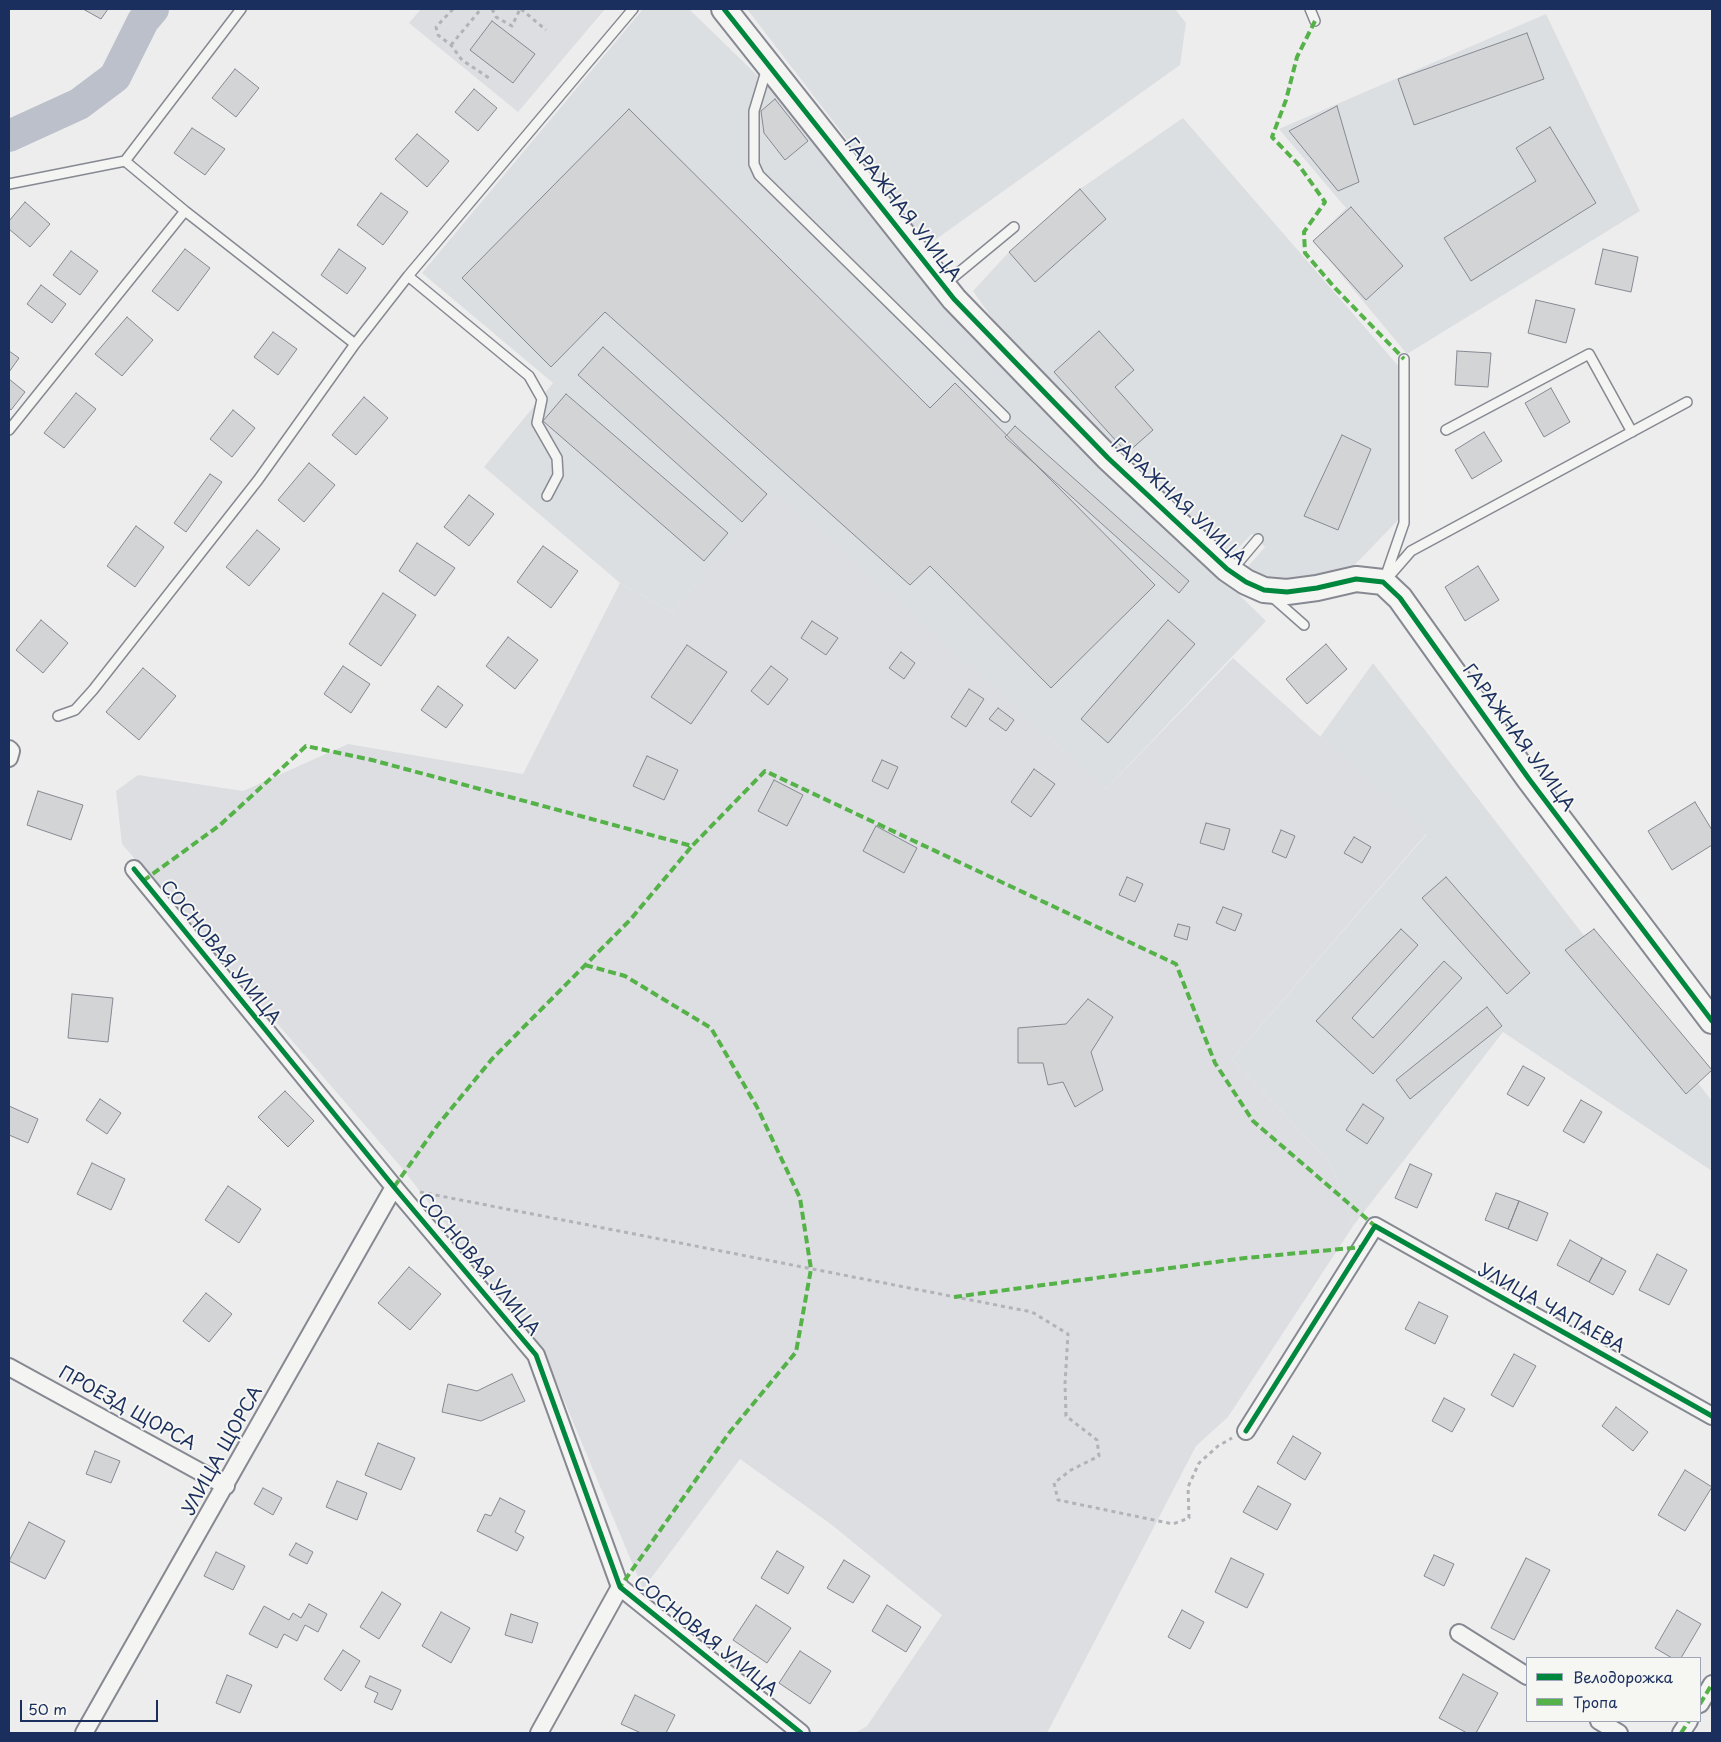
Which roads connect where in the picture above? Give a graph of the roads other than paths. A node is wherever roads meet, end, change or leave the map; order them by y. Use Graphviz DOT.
graph roads {
  1 [pos="241,9"];
  2 [pos="633,9"];
  3 [pos="724,9"];
  4 [pos="1310,9"];
  5 [pos="1315,21"];
  6 [pos="768,64"];
  7 [pos="125,161"];
  8 [pos="9,184"];
  9 [pos="185,211"];
  10 [pos="1014,227"];
  11 [pos="408,276"];
  12 [pos="943,286"];
  13 [pos="355,344"];
  14 [pos="1404,359"];
  15 [pos="1688,402"];
  16 [pos="1005,417"];
  17 [pos="9,430"];
  18 [pos="1446,430"];
  19 [pos="1632,432"];
  20 [pos="547,496"];
  21 [pos="1258,540"];
  22 [pos="1231,576"];
  23 [pos="1383,582"];
  24 [pos="1264,590"];
  25 [pos="1304,626"];
  26 [pos="58,716"];
  27 [pos="9,749"];
  28 [pos="9,758"];
  29 [pos="134,869"];
  30 [pos="1712,1021"];
  31 [pos="394,1187"];
  32 [pos="9,1367"];
  33 [pos="1712,1416"];
  34 [pos="1246,1431"];
  35 [pos="226,1486"];
  36 [pos="620,1587"];
  37 [pos="1459,1634"];
  38 [pos="1526,1675"];
  39 [pos="1712,1684"];
  40 [pos="1701,1702"];
  41 [pos="1601,1722"];
  42 [pos="1688,1722"];
  43 [pos="84,1733"];
  44 [pos="539,1733"];
  45 [pos="801,1733"];
  46 [pos="1619,1733"];
  47 [pos="1681,1733"];
  1 -- 7 [label="lane"];
  2 -- 11 [label="lane"];
  3 -- 6 [label="street, ГАРАЖНАЯ УЛИЦА"];
  4 -- 5 [label="lane"];
  6 -- 12 [label="street, ГАРАЖНАЯ УЛИЦА"];
  6 -- 16 [label="lane"];
  7 -- 8 [label="lane"];
  7 -- 9 [label="lane"];
  9 -- 13 [label="lane"];
  9 -- 17 [label="lane"];
  10 -- 12 [label="lane"];
  11 -- 13 [label="lane"];
  11 -- 20 [label="lane"];
  12 -- 22 [label="street, ГАРАЖНАЯ УЛИЦА"];
  13 -- 26 [label="lane"];
  14 -- 23 [label="lane"];
  15 -- 19 [label="lane"];
  18 -- 19 [label="lane"];
  19 -- 23 [label="lane"];
  21 -- 22 [label="lane"];
  22 -- 24 [label="street, ГАРАЖНАЯ УЛИЦА"];
  23 -- 24 [label="street, ГАРАЖНАЯ УЛИЦА"];
  23 -- 30 [label="street, ГАРАЖНАЯ УЛИЦА"];
  24 -- 25 [label="lane"];
  27 -- 28 [label="street"];
  29 -- 31 [label="street, СОСНОВАЯ УЛИЦА"];
  31 -- 35 [label="street, УЛИЦА ЩОРСА"];
  31 -- 36 [label="street, СОСНОВАЯ УЛИЦА"];
  32 -- 35 [label="street, ПРОЕЗД ЩОРСА"];
  33 -- 34 [label="street, УЛИЦА ЧАПАЕВА"];
  35 -- 43 [label="street, УЛИЦА ЩОРСА"];
  36 -- 44 [label="street"];
  36 -- 45 [label="street, СОСНОВАЯ УЛИЦА"];
  37 -- 38 [label="street"];
  39 -- 40 [label="street"];
  41 -- 46 [label="street"];
  42 -- 47 [label="street"];
}
